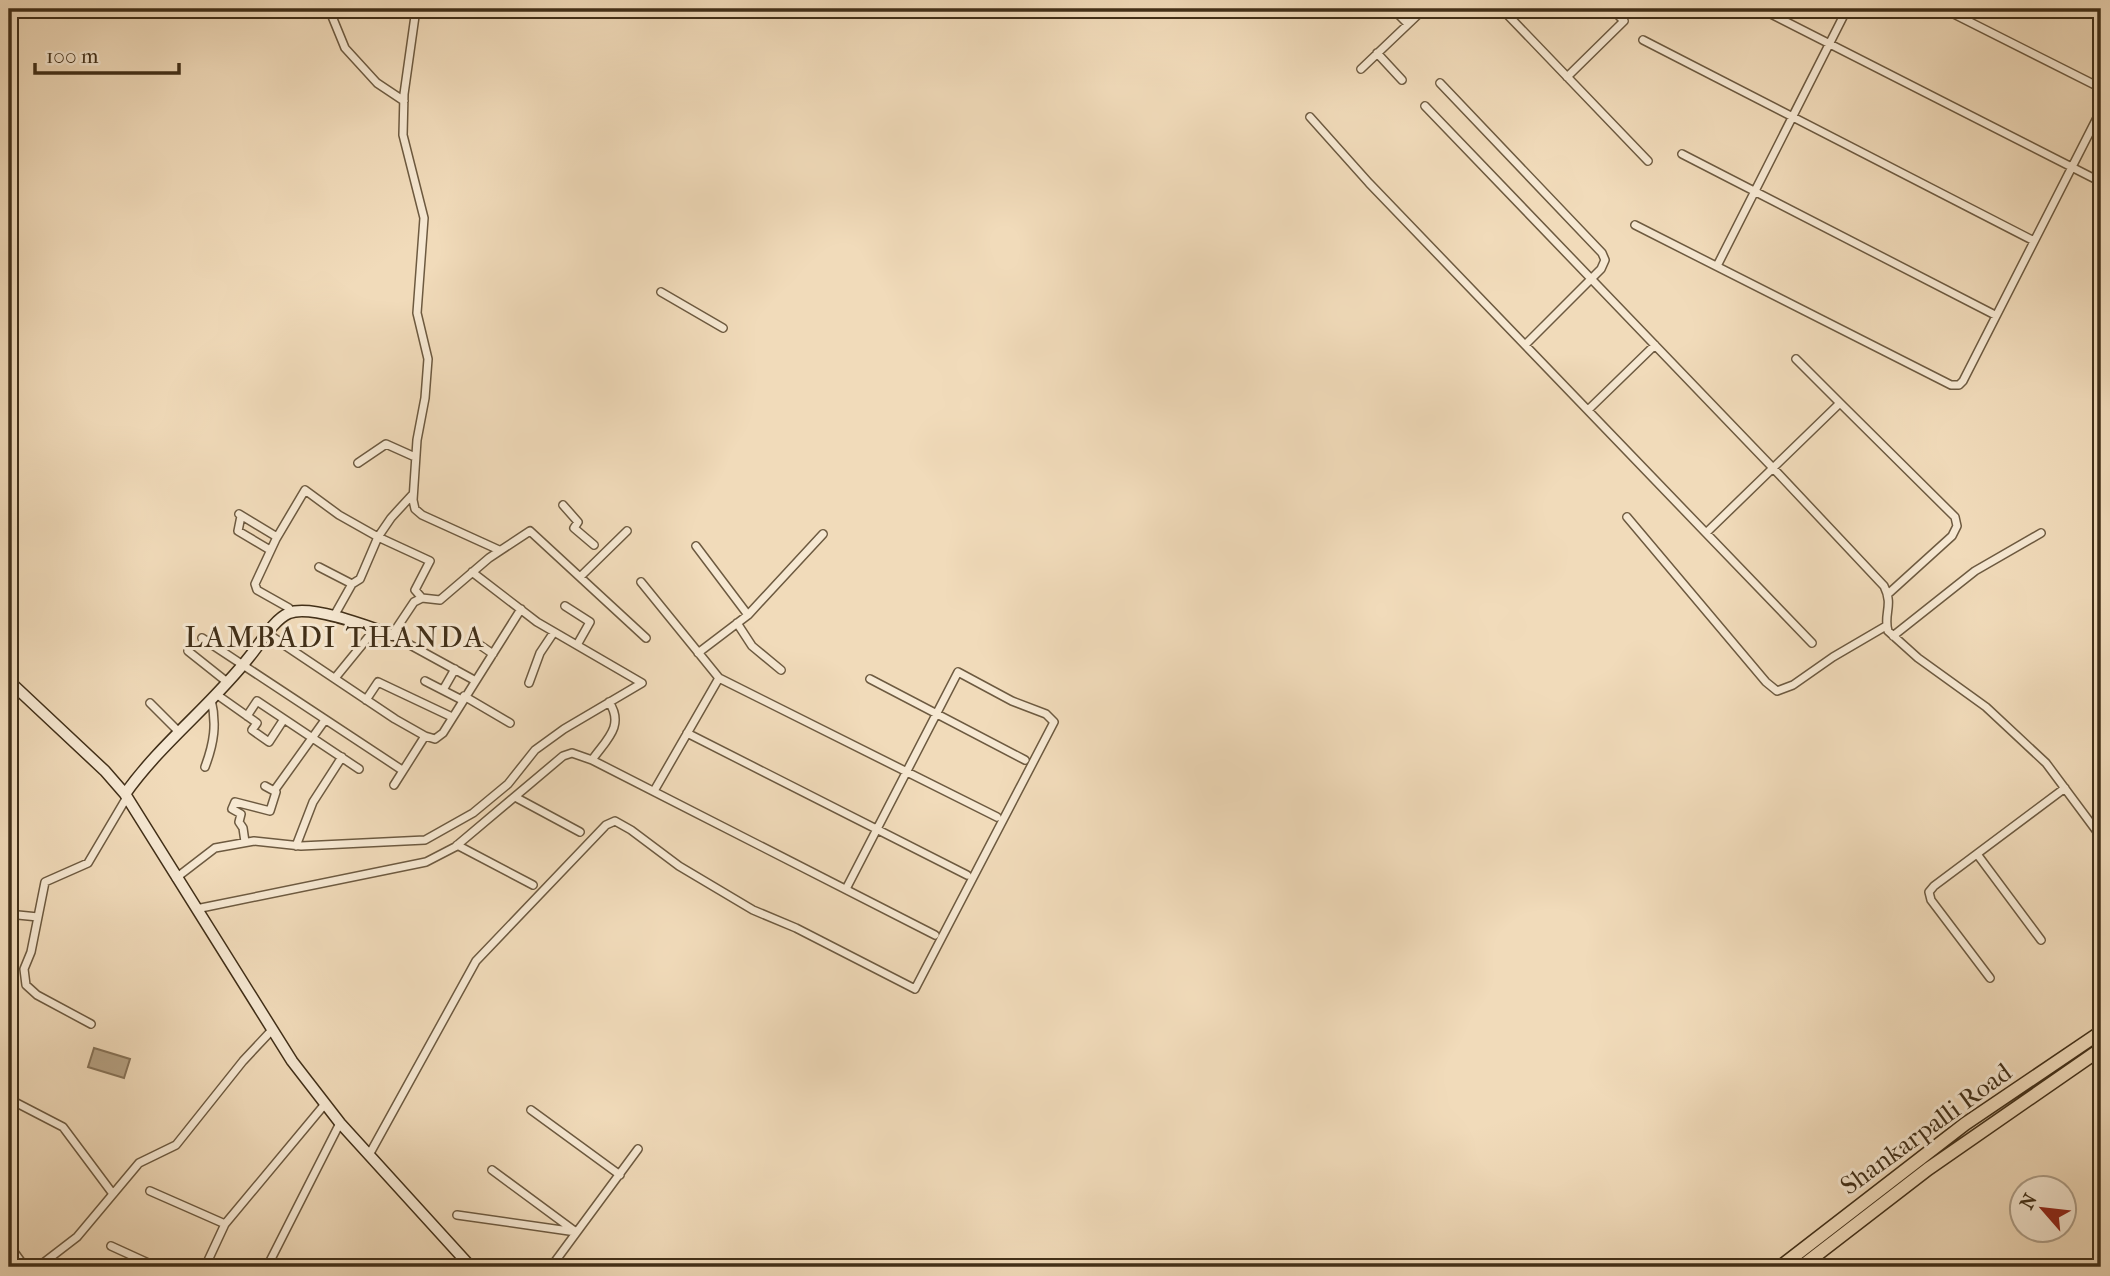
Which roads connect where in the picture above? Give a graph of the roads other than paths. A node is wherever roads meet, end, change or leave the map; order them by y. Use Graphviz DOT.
graph roads {
  1 [pos="329,9"];
  2 [pos="416,9"];
  3 [pos="1393,9"];
  4 [pos="1424,9"];
  5 [pos="1502,9"];
  6 [pos="1612,9"];
  7 [pos="1761,9"];
  8 [pos="1847,9"];
  9 [pos="1944,9"];
  10 [pos="1408,24"];
  11 [pos="1643,40"];
  12 [pos="1829,44"];
  13 [pos="1377,53"];
  14 [pos="1361,68"];
  15 [pos="1567,77"];
  16 [pos="1402,80"];
  17 [pos="1440,83"];
  18 [pos="2101,88"];
  19 [pos="404,101"];
  20 [pos="1425,106"];
  21 [pos="2101,110"];
  22 [pos="1310,117"];
  23 [pos="1792,118"];
  24 [pos="1682,154"];
  25 [pos="1647,161"];
  26 [pos="2072,167"];
  27 [pos="2101,182"];
  28 [pos="1755,192"];
  29 [pos="1635,225"];
  30 [pos="2034,241"];
  31 [pos="1717,266"];
  32 [pos="1591,278"];
  33 [pos="661,292"];
  34 [pos="1995,315"];
  35 [pos="723,328"];
  36 [pos="1525,345"];
  37 [pos="1655,345"];
  38 [pos="1796,359"];
  39 [pos="1840,404"];
  40 [pos="1588,410"];
  41 [pos="415,457"];
  42 [pos="358,463"];
  43 [pos="1773,468"];
  44 [pos="412,495"];
  45 [pos="563,505"];
  46 [pos="1627,517"];
  47 [pos="627,531"];
  48 [pos="1706,533"];
  49 [pos="2040,533"];
  50 [pos="823,534"];
  51 [pos="277,537"];
  52 [pos="378,537"];
  53 [pos="594,545"];
  54 [pos="696,546"];
  55 [pos="270,550"];
  56 [pos="499,550"];
  57 [pos="319,568"];
  58 [pos="472,572"];
  59 [pos="580,576"];
  60 [pos="641,582"];
  61 [pos="352,583"];
  62 [pos="1888,594"];
  63 [pos="422,598"];
  64 [pos="565,606"];
  65 [pos="521,609"];
  66 [pos="290,612"];
  67 [pos="748,615"];
  68 [pos="334,616"];
  69 [pos="737,623"];
  70 [pos="1886,626"];
  71 [pos="376,629"];
  72 [pos="554,632"];
  73 [pos="268,634"];
  74 [pos="392,635"];
  75 [pos="1893,636"];
  76 [pos="202,638"];
  77 [pos="646,638"];
  78 [pos="477,643"];
  79 [pos="1812,643"];
  80 [pos="577,645"];
  81 [pos="188,651"];
  82 [pos="698,653"];
  83 [pos="493,654"];
  84 [pos="244,664"];
  85 [pos="456,669"];
  86 [pos="781,670"];
  87 [pos="335,678"];
  88 [pos="719,678"];
  89 [pos="870,679"];
  90 [pos="474,680"];
  91 [pos="9,681"];
  92 [pos="425,681"];
  93 [pos="227,682"];
  94 [pos="528,683"];
  95 [pos="443,690"];
  96 [pos="213,697"];
  97 [pos="463,698"];
  98 [pos="366,700"];
  99 [pos="609,702"];
  100 [pos="150,703"];
  101 [pos="936,714"];
  102 [pos="247,716"];
  103 [pos="452,717"];
  104 [pos="284,719"];
  105 [pos="325,720"];
  106 [pos="510,723"];
  107 [pos="179,732"];
  108 [pos="687,733"];
  109 [pos="425,736"];
  110 [pos="311,737"];
  111 [pos="342,757"];
  112 [pos="1025,760"];
  113 [pos="592,761"];
  114 [pos="205,766"];
  115 [pos="359,769"];
  116 [pos="402,770"];
  117 [pos="906,772"];
  118 [pos="394,785"];
  119 [pos="265,786"];
  120 [pos="2065,788"];
  121 [pos="274,791"];
  122 [pos="654,791"];
  123 [pos="126,795"];
  124 [pos="515,797"];
  125 [pos="997,817"];
  126 [pos="877,829"];
  127 [pos="580,832"];
  128 [pos="2101,837"];
  129 [pos="245,842"];
  130 [pos="457,845"];
  131 [pos="296,846"];
  132 [pos="1977,854"];
  133 [pos="967,875"];
  134 [pos="176,878"];
  135 [pos="533,885"];
  136 [pos="846,888"];
  137 [pos="196,909"];
  138 [pos="18,915"];
  139 [pos="38,917"];
  140 [pos="935,935"];
  141 [pos="2041,940"];
  142 [pos="1990,978"];
  143 [pos="91,1024"];
  144 [pos="272,1030"];
  145 [pos="2101,1032"];
  146 [pos="2101,1049"];
  147 [pos="9,1099"];
  148 [pos="325,1104"];
  149 [pos="531,1111"];
  150 [pos="340,1123"];
  151 [pos="638,1149"];
  152 [pos="369,1155"];
  153 [pos="492,1170"];
  154 [pos="620,1175"];
  155 [pos="150,1191"];
  156 [pos="113,1194"];
  157 [pos="457,1215"];
  158 [pos="225,1224"];
  159 [pos="576,1232"];
  160 [pos="9,1245"];
  161 [pos="111,1246"];
  162 [pos="25,1267"];
  163 [pos="38,1267"];
  164 [pos="157,1267"];
  165 [pos="205,1267"];
  166 [pos="267,1267"];
  167 [pos="471,1267"];
  168 [pos="551,1267"];
  169 [pos="1780,1267"];
  170 [pos="1801,1267"];
  1 -- 19 [label="street"];
  2 -- 19 [label="street"];
  3 -- 10 [label="street"];
  4 -- 10 [label="street"];
  5 -- 15 [label="street"];
  6 -- 15 [label="street"];
  7 -- 12 [label="street"];
  8 -- 12 [label="street"];
  9 -- 18 [label="street"];
  10 -- 13 [label="street"];
  11 -- 23 [label="street"];
  12 -- 23 [label="street"];
  12 -- 26 [label="street"];
  13 -- 14 [label="street"];
  13 -- 16 [label="street"];
  15 -- 25 [label="street"];
  17 -- 32 [label="street"];
  19 -- 41 [label="street"];
  20 -- 32 [label="street"];
  21 -- 26 [label="street"];
  22 -- 36 [label="street"];
  23 -- 28 [label="street"];
  23 -- 30 [label="street"];
  24 -- 28 [label="street"];
  26 -- 27 [label="street"];
  26 -- 30 [label="street"];
  28 -- 31 [label="street"];
  28 -- 34 [label="street"];
  29 -- 31 [label="street"];
  30 -- 34 [label="street"];
  31 -- 34 [label="street"];
  32 -- 36 [label="street"];
  32 -- 37 [label="street"];
  33 -- 35 [label="street"];
  36 -- 40 [label="street"];
  37 -- 40 [label="street"];
  37 -- 43 [label="street"];
  38 -- 39 [label="street"];
  39 -- 43 [label="street"];
  39 -- 62 [label="street"];
  40 -- 48 [label="street"];
  41 -- 42 [label="street"];
  41 -- 44 [label="street"];
  43 -- 48 [label="street"];
  43 -- 62 [label="street"];
  44 -- 52 [label="street"];
  44 -- 56 [label="street"];
  45 -- 53 [label="street"];
  46 -- 70 [label="street"];
  47 -- 59 [label="street"];
  48 -- 79 [label="street"];
  49 -- 75 [label="street"];
  50 -- 67 [label="street"];
  51 -- 52 [label="street"];
  51 -- 55 [label="street"];
  51 -- 55 [label="street"];
  52 -- 61 [label="street"];
  52 -- 63 [label="street"];
  54 -- 67 [label="street"];
  55 -- 66 [label="street"];
  56 -- 58 [label="street"];
  56 -- 59 [label="street"];
  57 -- 61 [label="street"];
  58 -- 63 [label="street"];
  58 -- 65 [label="street"];
  59 -- 77 [label="street"];
  60 -- 82 [label="street"];
  61 -- 68 [label="street"];
  62 -- 70 [label="street"];
  63 -- 74 [label="street"];
  64 -- 80 [label="street"];
  65 -- 72 [label="street"];
  65 -- 83 [label="street"];
  66 -- 68 [label="main road"];
  66 -- 73 [label="main road"];
  67 -- 69 [label="street"];
  68 -- 71 [label="main road"];
  69 -- 82 [label="street"];
  69 -- 86 [label="street"];
  70 -- 75 [label="street"];
  71 -- 74 [label="main road"];
  71 -- 87 [label="street"];
  72 -- 80 [label="street"];
  72 -- 94 [label="street"];
  73 -- 84 [label="main road"];
  73 -- 87 [label="street"];
  74 -- 85 [label="street"];
  75 -- 120 [label="street"];
  76 -- 84 [label="street"];
  78 -- 83 [label="street"];
  80 -- 99 [label="street"];
  81 -- 93 [label="street"];
  82 -- 88 [label="street"];
  83 -- 90 [label="street"];
  84 -- 93 [label="main road"];
  84 -- 105 [label="street"];
  85 -- 90 [label="street"];
  85 -- 95 [label="street"];
  87 -- 98 [label="street"];
  88 -- 108 [label="street"];
  88 -- 117 [label="street"];
  89 -- 101 [label="street"];
  90 -- 97 [label="street"];
  91 -- 123 [label="main road"];
  92 -- 95 [label="street"];
  93 -- 96 [label="main road"];
  95 -- 97 [label="street"];
  96 -- 102 [label="street"];
  96 -- 107 [label="main road"];
  96 -- 114 [label="street"];
  97 -- 103 [label="street"];
  97 -- 106 [label="street"];
  98 -- 103 [label="street"];
  98 -- 109 [label="street"];
  99 -- 113 [label="street"];
  99 -- 131 [label="street"];
  100 -- 107 [label="street"];
  101 -- 112 [label="street"];
  101 -- 117 [label="street"];
  101 -- 152 [label="street"];
  102 -- 104 [label="street"];
  102 -- 104 [label="street"];
  103 -- 109 [label="street"];
  104 -- 110 [label="street"];
  105 -- 110 [label="street"];
  105 -- 116 [label="street"];
  107 -- 123 [label="main road"];
  108 -- 122 [label="street"];
  108 -- 126 [label="street"];
  109 -- 116 [label="street"];
  110 -- 111 [label="street"];
  110 -- 121 [label="street"];
  111 -- 115 [label="street"];
  111 -- 131 [label="street"];
  113 -- 122 [label="street"];
  113 -- 124 [label="street"];
  116 -- 118 [label="street"];
  117 -- 125 [label="street"];
  117 -- 126 [label="street"];
  119 -- 121 [label="street"];
  120 -- 128 [label="street"];
  120 -- 132 [label="street"];
  121 -- 129 [label="street"];
  122 -- 136 [label="street"];
  123 -- 134 [label="main road"];
  123 -- 139 [label="street"];
  124 -- 127 [label="street"];
  124 -- 130 [label="street"];
  126 -- 133 [label="street"];
  126 -- 136 [label="street"];
  129 -- 131 [label="street"];
  129 -- 134 [label="street"];
  130 -- 135 [label="street"];
  130 -- 137 [label="street"];
  132 -- 141 [label="street"];
  132 -- 142 [label="street"];
  134 -- 137 [label="main road"];
  136 -- 140 [label="street"];
  137 -- 144 [label="main road"];
  138 -- 139 [label="street"];
  139 -- 143 [label="street"];
  144 -- 148 [label="main road"];
  144 -- 156 [label="street"];
  145 -- 169 [label="main road, Shankarpalli Road"];
  146 -- 170 [label="main road, Shankarpalli Road"];
  147 -- 156 [label="street"];
  148 -- 150 [label="main road"];
  148 -- 158 [label="street"];
  149 -- 154 [label="street"];
  150 -- 152 [label="main road"];
  150 -- 166 [label="street"];
  151 -- 154 [label="street"];
  152 -- 167 [label="main road"];
  153 -- 159 [label="street"];
  154 -- 159 [label="street"];
  155 -- 158 [label="street"];
  156 -- 163 [label="street"];
  157 -- 159 [label="street"];
  158 -- 165 [label="street"];
  159 -- 168 [label="street"];
  160 -- 162 [label="street"];
  161 -- 164 [label="street"];
}
